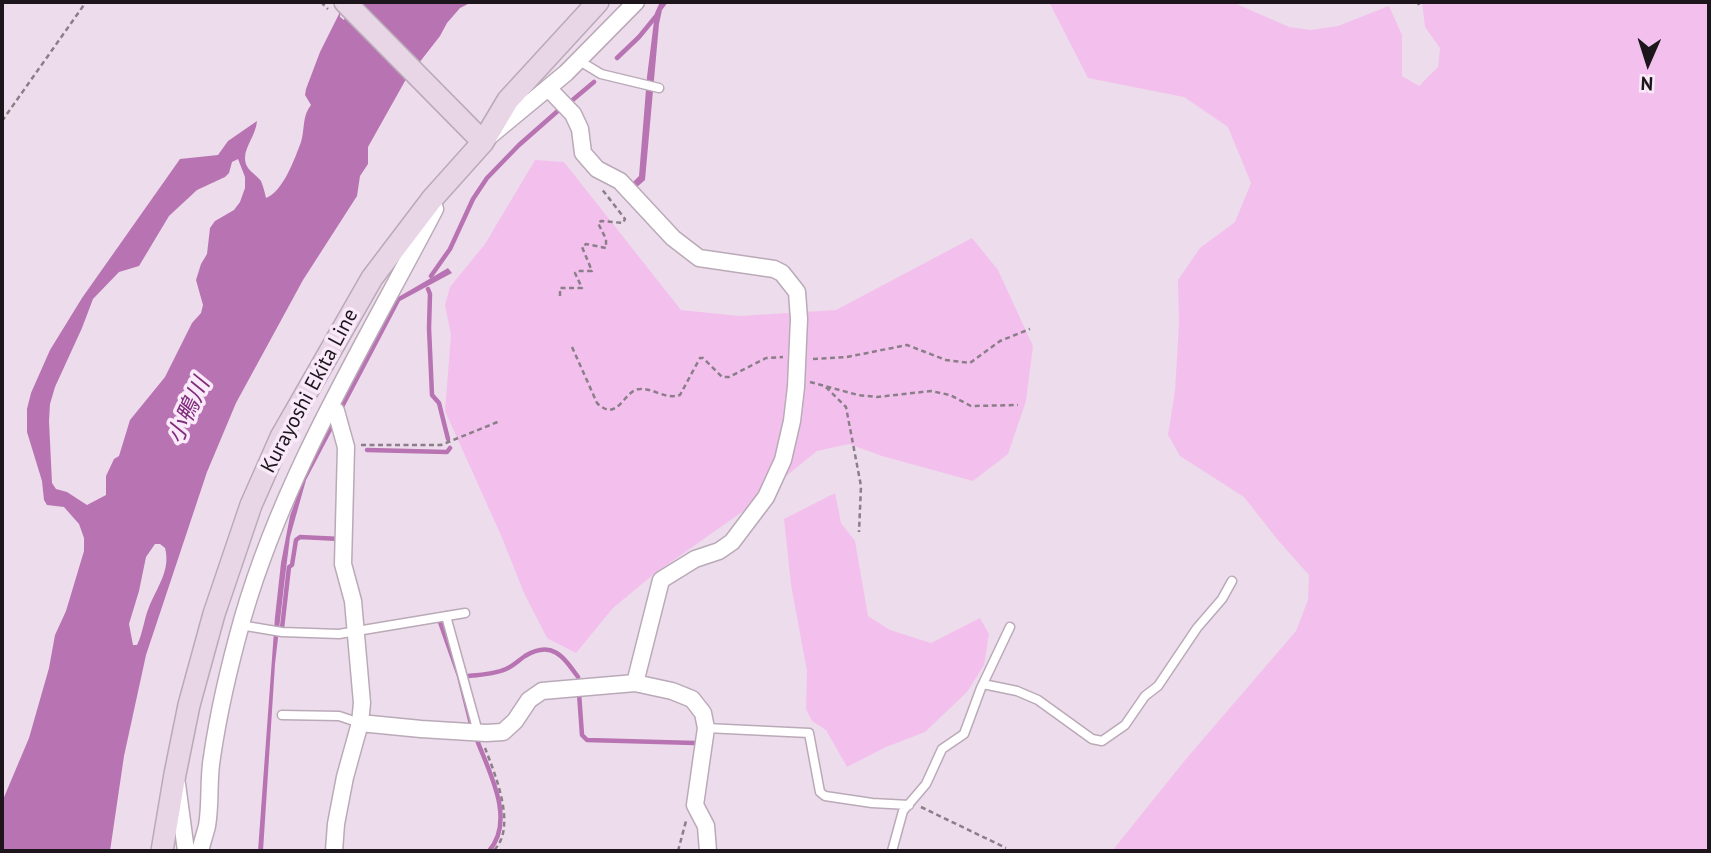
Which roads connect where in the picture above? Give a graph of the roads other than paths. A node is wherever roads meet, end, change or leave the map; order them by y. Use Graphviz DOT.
graph roads {
  1 [pos="345,2"];
  2 [pos="598,2"];
  3 [pos="636,2"];
  4 [pos="578,60"];
  5 [pos="548,88"];
  6 [pos="659,88"];
  7 [pos="483,142"];
  8 [pos="432,199"];
  9 [pos="330,407"];
  10 [pos="1232,581"];
  11 [pos="465,613"];
  12 [pos="446,616"];
  13 [pos="246,626"];
  14 [pos="1010,628"];
  15 [pos="357,631"];
  16 [pos="635,683"];
  17 [pos="983,684"];
  18 [pos="282,715"];
  19 [pos="360,723"];
  20 [pos="706,728"];
  21 [pos="478,732"];
  22 [pos="174,774"];
  23 [pos="910,804"];
  24 [pos="162,851"];
  25 [pos="186,851"];
  26 [pos="200,851"];
  27 [pos="334,851"];
  28 [pos="709,851"];
  29 [pos="892,851"];
  1 -- 7 [label="main road"];
  2 -- 7 [label="main road, Kurayoshi Ekita Line"];
  3 -- 4 [label="street"];
  4 -- 5 [label="street"];
  4 -- 6 [label="lane"];
  5 -- 7 [label="street"];
  5 -- 16 [label="street"];
  7 -- 8 [label="main road, Kurayoshi Ekita Line"];
  8 -- 9 [label="street"];
  8 -- 22 [label="main road, Kurayoshi Ekita Line"];
  9 -- 15 [label="street"];
  9 -- 26 [label="street"];
  10 -- 17 [label="lane"];
  11 -- 12 [label="lane"];
  12 -- 15 [label="lane"];
  12 -- 21 [label="lane"];
  13 -- 15 [label="lane"];
  14 -- 17 [label="lane"];
  15 -- 19 [label="street"];
  16 -- 20 [label="street"];
  16 -- 21 [label="street"];
  17 -- 23 [label="lane"];
  18 -- 19 [label="lane"];
  19 -- 21 [label="street"];
  19 -- 27 [label="street"];
  20 -- 23 [label="lane"];
  20 -- 28 [label="street"];
  22 -- 24 [label="main road, Kurayoshi Ekita Line"];
  22 -- 25 [label="street"];
  23 -- 29 [label="lane"];
}
